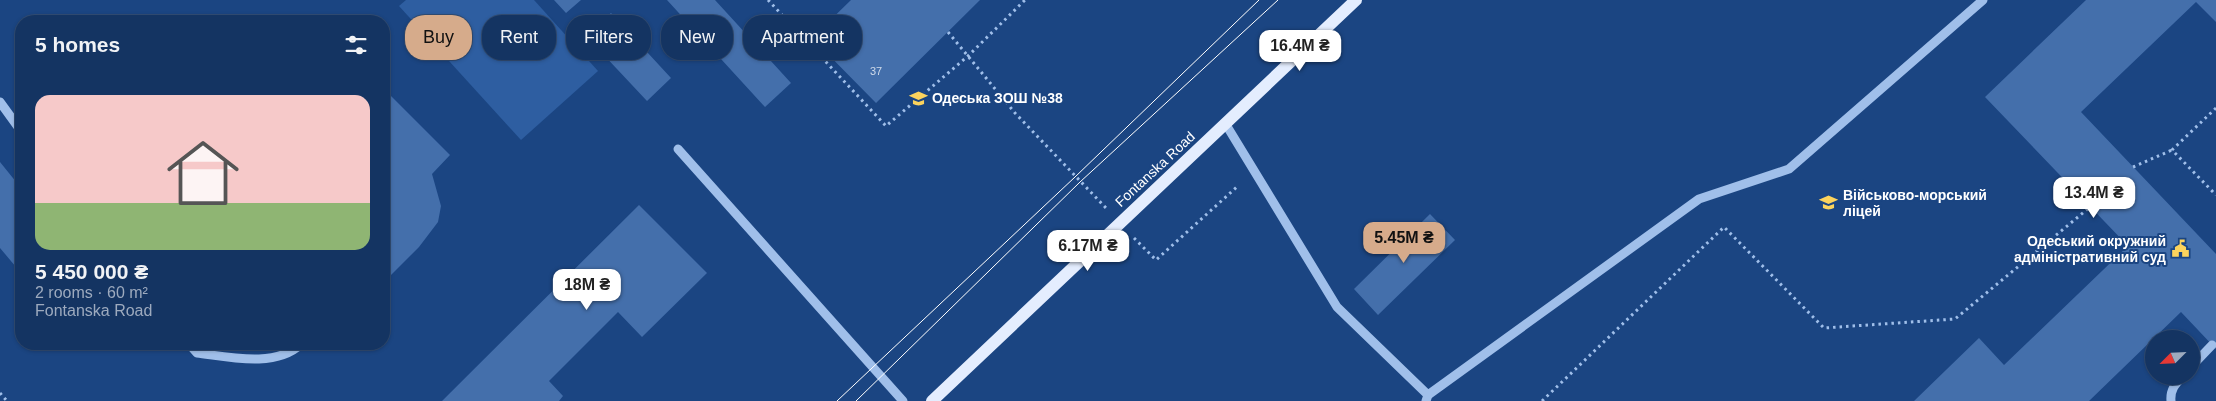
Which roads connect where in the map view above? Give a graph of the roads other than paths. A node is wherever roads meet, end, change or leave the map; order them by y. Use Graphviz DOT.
graph roads {
  1 [pos="1356,0"];
  2 [pos="1983,0"];
  3 [pos="0,102"];
  4 [pos="15,122"];
  5 [pos="1225,123"];
  6 [pos="678,149"];
  7 [pos="2212,345"];
  8 [pos="194,350"];
  9 [pos="295,350"];
  10 [pos="2200,358"];
  11 [pos="2176,385"];
  12 [pos="1427,398"];
  13 [pos="903,401"];
  14 [pos="932,401"];
  15 [pos="2171,401"];
  1 -- 5 [label="main road, Fontanska Road"];
  2 -- 12 [label="lane"];
  3 -- 4 [label="lane"];
  5 -- 12 [label="lane"];
  5 -- 14 [label="main road, Fontanska Road"];
  6 -- 13 [label="lane"];
  7 -- 10 [label="lane"];
  8 -- 9 [label="lane"];
  11 -- 15 [label="lane"];
}
